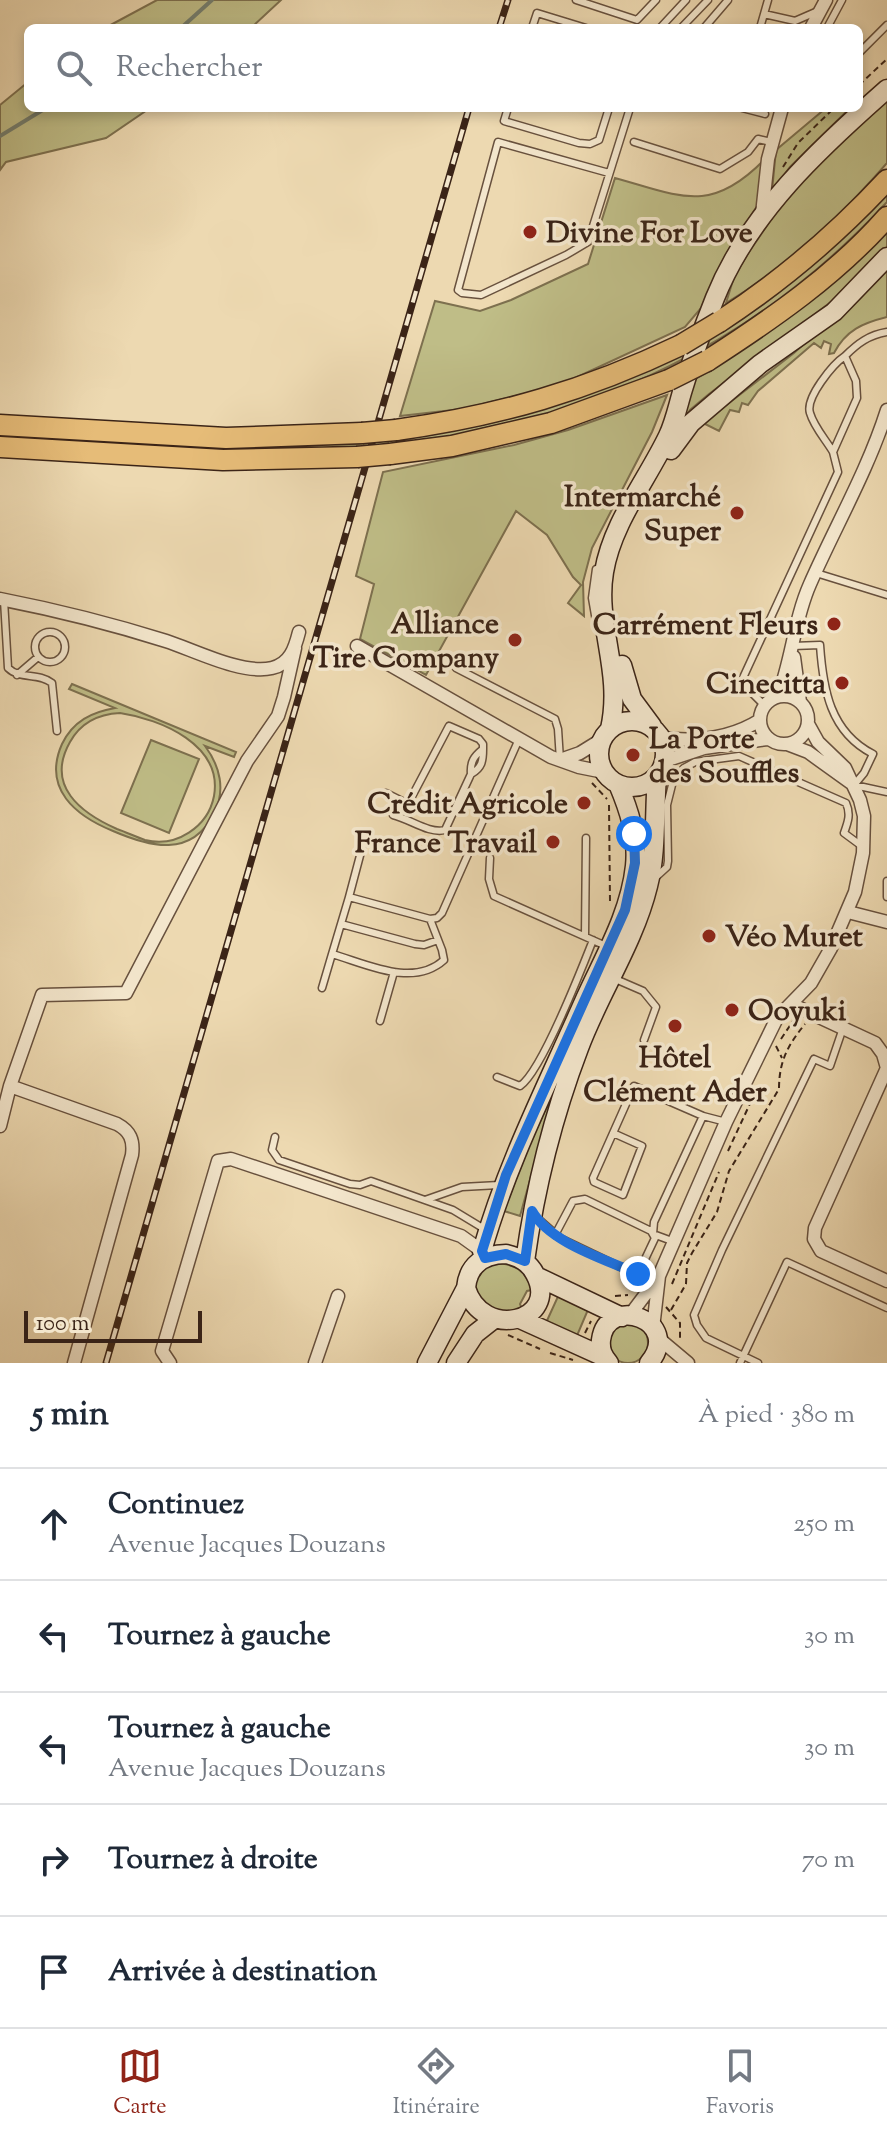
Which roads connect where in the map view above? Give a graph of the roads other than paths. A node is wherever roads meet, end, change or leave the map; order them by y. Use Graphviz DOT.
graph roads {
  1 [pos="576,0"];
  2 [pos="656,0"];
  3 [pos="686,0"];
  4 [pos="708,0"];
  5 [pos="728,0"];
  6 [pos="768,0"];
  7 [pos="842,0"];
  8 [pos="823,5"];
  9 [pos="764,14"];
  10 [pos="533,24"];
  11 [pos="573,24"];
  12 [pos="664,24"];
  13 [pos="685,24"];
  14 [pos="707,24"];
  15 [pos="761,24"];
  16 [pos="791,24"];
  17 [pos="795,24"];
  18 [pos="813,24"];
  19 [pos="829,24"];
  20 [pos="887,25"];
  21 [pos="863,49"];
  22 [pos="887,89"];
  23 [pos="863,110"];
  24 [pos="507,112"];
  25 [pos="608,112"];
  26 [pos="629,112"];
  27 [pos="757,112"];
  28 [pos="781,112"];
  29 [pos="861,112"];
  30 [pos="765,114"];
  31 [pos="634,142"];
  32 [pos="772,142"];
  33 [pos="609,173"];
  34 [pos="887,180"];
  35 [pos="762,214"];
  36 [pos="887,217"];
  37 [pos="887,257"];
  38 [pos="887,334"];
  39 [pos="845,356"];
  40 [pos="887,410"];
  41 [pos="0,425"];
  42 [pos="0,447"];
  43 [pos="833,452"];
  44 [pos="816,573"];
  45 [pos="887,595"];
  46 [pos="2,599"];
  47 [pos="299,632"];
  48 [pos="357,646"];
  49 [pos="793,646"];
  50 [pos="295,648"];
  51 [pos="38,657"];
  52 [pos="456,668"];
  53 [pos="17,675"];
  54 [pos="778,696"];
  55 [pos="800,702"];
  56 [pos="764,705"];
  57 [pos="760,720"];
  58 [pos="808,724"];
  59 [pos="57,731"];
  60 [pos="657,732"];
  61 [pos="606,734"];
  62 [pos="519,738"];
  63 [pos="767,739"];
  64 [pos="787,744"];
  65 [pos="560,760"];
  66 [pos="661,769"];
  67 [pos="604,779"];
  68 [pos="854,785"];
  69 [pos="887,792"];
  70 [pos="386,793"];
  71 [pos="393,815"];
  72 [pos="366,833"];
  73 [pos="586,838"];
  74 [pos="864,847"];
  75 [pos="490,858"];
  76 [pos="649,881"];
  77 [pos="887,881"];
  78 [pos="349,897"];
  79 [pos="887,897"];
  80 [pos="848,912"];
  81 [pos="430,919"];
  82 [pos="887,922"];
  83 [pos="341,924"];
  84 [pos="585,936"];
  85 [pos="438,940"];
  86 [pos="601,944"];
  87 [pos="332,954"];
  88 [pos="394,972"];
  89 [pos="612,978"];
  90 [pos="322,988"];
  91 [pos="802,1009"];
  92 [pos="380,1021"];
  93 [pos="843,1028"];
  94 [pos="644,1040"];
  95 [pos="546,1066"];
  96 [pos="497,1077"];
  97 [pos="10,1086"];
  98 [pos="703,1116"];
  99 [pos="726,1122"];
  100 [pos="0,1126"];
  101 [pos="613,1133"];
  102 [pos="275,1137"];
  103 [pos="503,1185"];
  104 [pos="425,1200"];
  105 [pos="532,1211"];
  106 [pos="488,1231"];
  107 [pos="653,1234"];
  108 [pos="555,1235"];
  109 [pos="672,1241"];
  110 [pos="483,1254"];
  111 [pos="531,1268"];
  112 [pos="638,1274"];
  113 [pos="656,1280"];
  114 [pos="887,1281"];
  115 [pos="466,1288"];
  116 [pos="338,1296"];
  117 [pos="887,1308"];
  118 [pos="626,1316"];
  119 [pos="520,1319"];
  120 [pos="499,1326"];
  121 [pos="655,1332"];
  122 [pos="684,1358"];
  123 [pos="741,1359"];
  124 [pos="606,1361"];
  125 [pos="74,1363"];
  126 [pos="170,1363"];
  127 [pos="315,1363"];
  128 [pos="427,1363"];
  129 [pos="456,1363"];
  130 [pos="649,1363"];
  131 [pos="758,1363"];
  1 -- 2 [label="lane"];
  3 -- 12 [label="lane"];
  4 -- 13 [label="lane"];
  5 -- 14 [label="lane"];
  6 -- 9 [label="lane"];
  7 -- 19 [label="lane"];
  8 -- 17 [label="lane"];
  8 -- 18 [label="street"];
  9 -- 15 [label="lane"];
  9 -- 16 [label="lane"];
  10 -- 11 [label="lane"];
  20 -- 21 [label="lane"];
  22 -- 23 [label="main road"];
  24 -- 25 [label="lane"];
  26 -- 33 [label="lane"];
  27 -- 30 [label="lane"];
  28 -- 32 [label="street"];
  29 -- 35 [label="main road"];
  31 -- 32 [label="lane"];
  32 -- 35 [label="street"];
  33 -- 33 [label="lane"];
  34 -- 41 [label="main road, bridge"];
  35 -- 61 [label="main road"];
  36 -- 42 [label="main road, bridge"];
  37 -- 60 [label="main road"];
  38 -- 39 [label="lane"];
  39 -- 43 [label="lane"];
  39 -- 43 [label="lane"];
  40 -- 44 [label="street"];
  43 -- 56 [label="lane"];
  44 -- 45 [label="lane"];
  44 -- 49 [label="street"];
  46 -- 50 [label="street"];
  46 -- 53 [label="lane"];
  47 -- 50 [label="street"];
  48 -- 62 [label="street"];
  49 -- 54 [label="street"];
  49 -- 55 [label="street"];
  49 -- 68 [label="lane"];
  50 -- 97 [label="street"];
  51 -- 51 [label="lane"];
  51 -- 53 [label="lane"];
  52 -- 65 [label="lane"];
  53 -- 59 [label="lane"];
  54 -- 55 [label="street"];
  54 -- 56 [label="street"];
  55 -- 58 [label="street"];
  56 -- 57 [label="street"];
  57 -- 60 [label="street"];
  57 -- 63 [label="street"];
  58 -- 64 [label="street"];
  58 -- 68 [label="street"];
  60 -- 61 [label="main road"];
  60 -- 66 [label="main road"];
  61 -- 65 [label="street"];
  61 -- 67 [label="main road"];
  62 -- 65 [label="street"];
  62 -- 81 [label="lane"];
  63 -- 64 [label="street"];
  63 -- 66 [label="street"];
  64 -- 68 [label="street"];
  65 -- 67 [label="street"];
  66 -- 67 [label="main road"];
  66 -- 76 [label="main road"];
  67 -- 86 [label="main road"];
  68 -- 69 [label="lane"];
  68 -- 74 [label="street"];
  70 -- 71 [label="lane"];
  72 -- 78 [label="lane"];
  73 -- 84 [label="lane"];
  74 -- 76 [label="lane"];
  74 -- 80 [label="street"];
  75 -- 84 [label="lane"];
  76 -- 89 [label="main road"];
  77 -- 79 [label="lane"];
  78 -- 81 [label="lane"];
  78 -- 83 [label="lane"];
  80 -- 82 [label="street"];
  80 -- 91 [label="street"];
  81 -- 85 [label="lane"];
  83 -- 85 [label="lane"];
  83 -- 87 [label="lane"];
  84 -- 86 [label="lane"];
  85 -- 88 [label="lane"];
  86 -- 95 [label="main road"];
  87 -- 88 [label="lane"];
  87 -- 90 [label="lane"];
  88 -- 92 [label="lane"];
  89 -- 94 [label="lane"];
  89 -- 105 [label="main road"];
  91 -- 93 [label="street"];
  91 -- 99 [label="street"];
  93 -- 114 [label="street"];
  93 -- 123 [label="lane"];
  95 -- 96 [label="lane"];
  95 -- 103 [label="main road"];
  97 -- 100 [label="street"];
  97 -- 125 [label="street"];
  98 -- 99 [label="lane"];
  98 -- 101 [label="lane"];
  98 -- 107 [label="lane"];
  99 -- 109 [label="street"];
  101 -- 101 [label="lane"];
  102 -- 104 [label="lane"];
  103 -- 104 [label="lane"];
  103 -- 106 [label="main road"];
  104 -- 106 [label="lane"];
  105 -- 108 [label="lane"];
  105 -- 111 [label="main road"];
  106 -- 110 [label="main road"];
  107 -- 108 [label="lane"];
  107 -- 109 [label="lane"];
  107 -- 112 [label="lane"];
  108 -- 112 [label="lane"];
  109 -- 113 [label="street"];
  110 -- 111 [label="main road"];
  110 -- 115 [label="main road"];
  110 -- 126 [label="street"];
  111 -- 118 [label="main road"];
  111 -- 119 [label="main road"];
  112 -- 113 [label="lane"];
  113 -- 118 [label="street"];
  113 -- 121 [label="street"];
  115 -- 120 [label="main road"];
  115 -- 128 [label="main road"];
  116 -- 127 [label="street"];
  117 -- 123 [label="lane"];
  118 -- 121 [label="main road"];
  118 -- 124 [label="main road"];
  119 -- 120 [label="main road"];
  119 -- 124 [label="main road"];
  120 -- 129 [label="main road"];
  121 -- 122 [label="street"];
  121 -- 130 [label="main road"];
  123 -- 131 [label="lane"];
}
